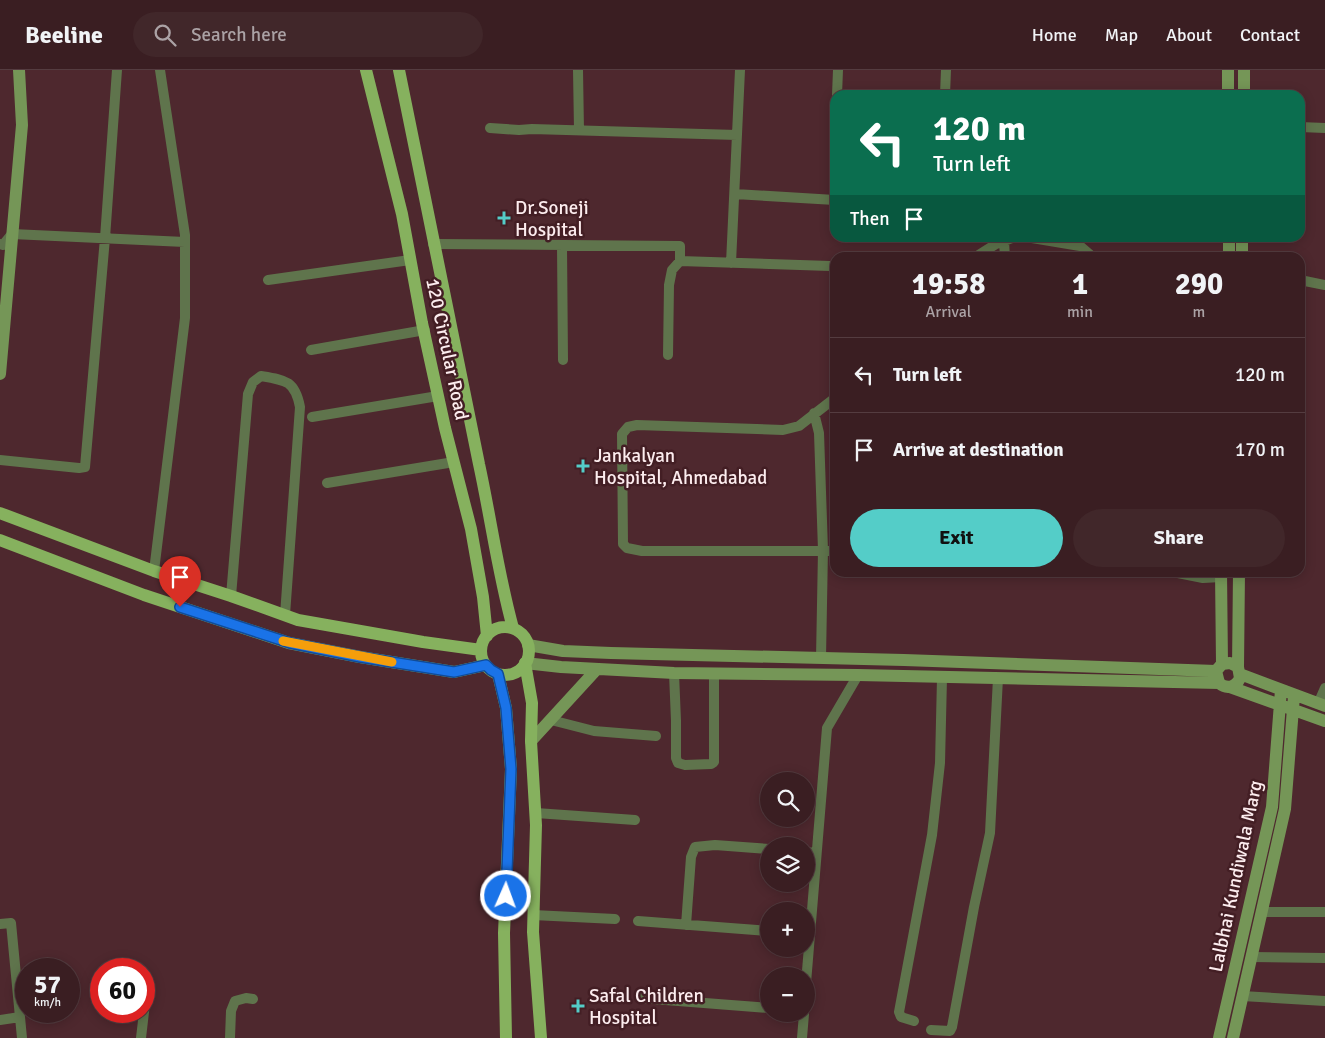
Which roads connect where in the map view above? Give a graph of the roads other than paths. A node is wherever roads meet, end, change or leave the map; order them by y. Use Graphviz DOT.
graph roads {
  1 [pos="19,70"];
  2 [pos="117,70"];
  3 [pos="160,70"];
  4 [pos="366,70"];
  5 [pos="398,70"];
  6 [pos="578,70"];
  7 [pos="740,70"];
  8 [pos="838,70"];
  9 [pos="946,70"];
  10 [pos="1228,70"];
  11 [pos="1244,70"];
  12 [pos="837,90"];
  13 [pos="945,90"];
  14 [pos="1228,90"];
  15 [pos="1244,90"];
  16 [pos="1305,127"];
  17 [pos="490,128"];
  18 [pos="1325,128"];
  19 [pos="579,130"];
  20 [pos="737,135"];
  21 [pos="735,194"];
  22 [pos="830,200"];
  23 [pos="12,234"];
  24 [pos="105,238"];
  25 [pos="185,242"];
  26 [pos="1003,242"];
  27 [pos="1056,242"];
  28 [pos="0,244"];
  29 [pos="433,244"];
  30 [pos="562,246"];
  31 [pos="985,252"];
  32 [pos="1087,252"];
  33 [pos="410,260"];
  34 [pos="680,261"];
  35 [pos="731,263"];
  36 [pos="830,266"];
  37 [pos="268,280"];
  38 [pos="1305,281"];
  39 [pos="1325,285"];
  40 [pos="425,330"];
  41 [pos="311,350"];
  42 [pos="668,355"];
  43 [pos="563,360"];
  44 [pos="0,374"];
  45 [pos="438,396"];
  46 [pos="830,402"];
  47 [pos="814,413"];
  48 [pos="312,417"];
  49 [pos="0,460"];
  50 [pos="454,462"];
  51 [pos="327,483"];
  52 [pos="0,513"];
  53 [pos="0,540"];
  54 [pos="823,550"];
  55 [pos="830,551"];
  56 [pos="154,570"];
  57 [pos="1221,577"];
  58 [pos="1238,577"];
  59 [pos="232,596"];
  60 [pos="285,615"];
  61 [pos="513,628"];
  62 [pos="486,636"];
  63 [pos="528,645"];
  64 [pos="481,650"];
  65 [pos="821,658"];
  66 [pos="525,663"];
  67 [pos="486,665"];
  68 [pos="597,669"];
  69 [pos="1239,670"];
  70 [pos="674,673"];
  71 [pos="714,673"];
  72 [pos="498,674"];
  73 [pos="858,675"];
  74 [pos="1222,676"];
  75 [pos="942,678"];
  76 [pos="998,678"];
  77 [pos="1325,688"];
  78 [pos="1281,690"];
  79 [pos="1294,696"];
  80 [pos="1280,704"];
  81 [pos="1322,705"];
  82 [pos="1294,710"];
  83 [pos="550,720"];
  84 [pos="1325,721"];
  85 [pos="656,736"];
  86 [pos="531,741"];
  87 [pos="1279,808"];
  88 [pos="536,813"];
  89 [pos="635,820"];
  90 [pos="813,837"];
  91 [pos="760,848"];
  92 [pos="1261,912"];
  93 [pos="1325,912"];
  94 [pos="533,915"];
  95 [pos="615,919"];
  96 [pos="638,921"];
  97 [pos="0,924"];
  98 [pos="686,925"];
  99 [pos="760,929"];
  100 [pos="1251,957"];
  101 [pos="1325,958"];
  102 [pos="15,965"];
  103 [pos="1242,996"];
  104 [pos="640,998"];
  105 [pos="253,999"];
  106 [pos="1325,1001"];
  107 [pos="760,1007"];
  108 [pos="1232,1011"];
  109 [pos="15,1018"];
  110 [pos="0,1020"];
  111 [pos="914,1021"];
  112 [pos="803,1022"];
  113 [pos="20,1023"];
  114 [pos="143,1023"];
  115 [pos="931,1030"];
  116 [pos="22,1038"];
  117 [pos="142,1038"];
  118 [pos="230,1038"];
  119 [pos="506,1038"];
  120 [pos="541,1038"];
  121 [pos="802,1038"];
  122 [pos="1219,1038"];
  123 [pos="1233,1038"];
  1 -- 23 [label="main road"];
  2 -- 24 [label="street"];
  3 -- 25 [label="street"];
  4 -- 33 [label="main road, 120 Circular Road"];
  5 -- 29 [label="main road, 120 Circular Road"];
  6 -- 19 [label="street"];
  7 -- 20 [label="street"];
  8 -- 12 [label="street"];
  9 -- 13 [label="street"];
  10 -- 14 [label="main road"];
  11 -- 15 [label="main road"];
  16 -- 18 [label="street"];
  17 -- 19 [label="street"];
  19 -- 20 [label="street"];
  20 -- 21 [label="street"];
  21 -- 22 [label="street"];
  21 -- 35 [label="street"];
  23 -- 24 [label="street"];
  23 -- 28 [label="street"];
  23 -- 44 [label="main road"];
  24 -- 25 [label="street"];
  24 -- 49 [label="street"];
  25 -- 56 [label="street"];
  26 -- 31 [label="street"];
  27 -- 32 [label="street"];
  29 -- 30 [label="street"];
  29 -- 61 [label="main road, 120 Circular Road"];
  30 -- 34 [label="street"];
  30 -- 43 [label="street"];
  33 -- 37 [label="street"];
  33 -- 40 [label="main road, 120 Circular Road"];
  34 -- 35 [label="street"];
  34 -- 42 [label="street"];
  35 -- 36 [label="street"];
  38 -- 39 [label="street"];
  40 -- 41 [label="street"];
  40 -- 45 [label="main road, 120 Circular Road"];
  45 -- 48 [label="street"];
  45 -- 50 [label="main road, 120 Circular Road"];
  46 -- 47 [label="street"];
  47 -- 54 [label="street"];
  47 -- 54 [label="street"];
  50 -- 51 [label="street"];
  50 -- 62 [label="main road, 120 Circular Road"];
  52 -- 56 [label="main road"];
  53 -- 67 [label="main road"];
  54 -- 55 [label="street"];
  54 -- 65 [label="street"];
  56 -- 59 [label="main road"];
  57 -- 74 [label="main road"];
  58 -- 69 [label="main road"];
  59 -- 60 [label="main road"];
  59 -- 60 [label="street"];
  60 -- 64 [label="main road"];
  61 -- 62 [label="main road"];
  61 -- 63 [label="main road"];
  62 -- 64 [label="main road"];
  63 -- 65 [label="main road"];
  63 -- 66 [label="main road"];
  64 -- 67 [label="main road"];
  65 -- 74 [label="main road"];
  66 -- 68 [label="main road"];
  66 -- 72 [label="main road"];
  66 -- 86 [label="main road"];
  67 -- 72 [label="main road"];
  68 -- 70 [label="main road"];
  68 -- 83 [label="main road"];
  69 -- 74 [label="main road"];
  69 -- 74 [label="main road"];
  69 -- 78 [label="main road"];
  70 -- 71 [label="main road"];
  70 -- 71 [label="street"];
  71 -- 73 [label="main road"];
  72 -- 119 [label="main road"];
  73 -- 75 [label="main road"];
  73 -- 90 [label="street"];
  74 -- 76 [label="main road"];
  74 -- 80 [label="main road"];
  75 -- 76 [label="main road"];
  75 -- 111 [label="street"];
  76 -- 115 [label="street"];
  77 -- 81 [label="street"];
  78 -- 79 [label="main road"];
  78 -- 80 [label="main road, Lalbhai Kundiwala Marg"];
  79 -- 81 [label="main road"];
  79 -- 82 [label="main road, Lalbhai Kundiwala Marg"];
  80 -- 82 [label="main road"];
  80 -- 87 [label="main road, Lalbhai Kundiwala Marg"];
  82 -- 84 [label="main road"];
  82 -- 87 [label="main road, Lalbhai Kundiwala Marg"];
  83 -- 85 [label="street"];
  83 -- 86 [label="main road"];
  86 -- 88 [label="main road"];
  87 -- 92 [label="main road, Lalbhai Kundiwala Marg"];
  87 -- 108 [label="main road, Lalbhai Kundiwala Marg"];
  88 -- 89 [label="street"];
  88 -- 94 [label="main road"];
  91 -- 98 [label="street"];
  92 -- 93 [label="street"];
  92 -- 100 [label="main road, Lalbhai Kundiwala Marg"];
  94 -- 95 [label="street"];
  94 -- 120 [label="main road"];
  96 -- 98 [label="street"];
  97 -- 102 [label="street"];
  98 -- 99 [label="street"];
  100 -- 101 [label="street"];
  100 -- 103 [label="main road, Lalbhai Kundiwala Marg"];
  103 -- 106 [label="street"];
  103 -- 108 [label="main road, Lalbhai Kundiwala Marg"];
  104 -- 107 [label="street"];
  105 -- 118 [label="street"];
  108 -- 122 [label="main road, Lalbhai Kundiwala Marg"];
  108 -- 123 [label="main road, Lalbhai Kundiwala Marg"];
  109 -- 110 [label="street"];
  112 -- 121 [label="street"];
  113 -- 116 [label="street"];
  114 -- 117 [label="street"];
}
